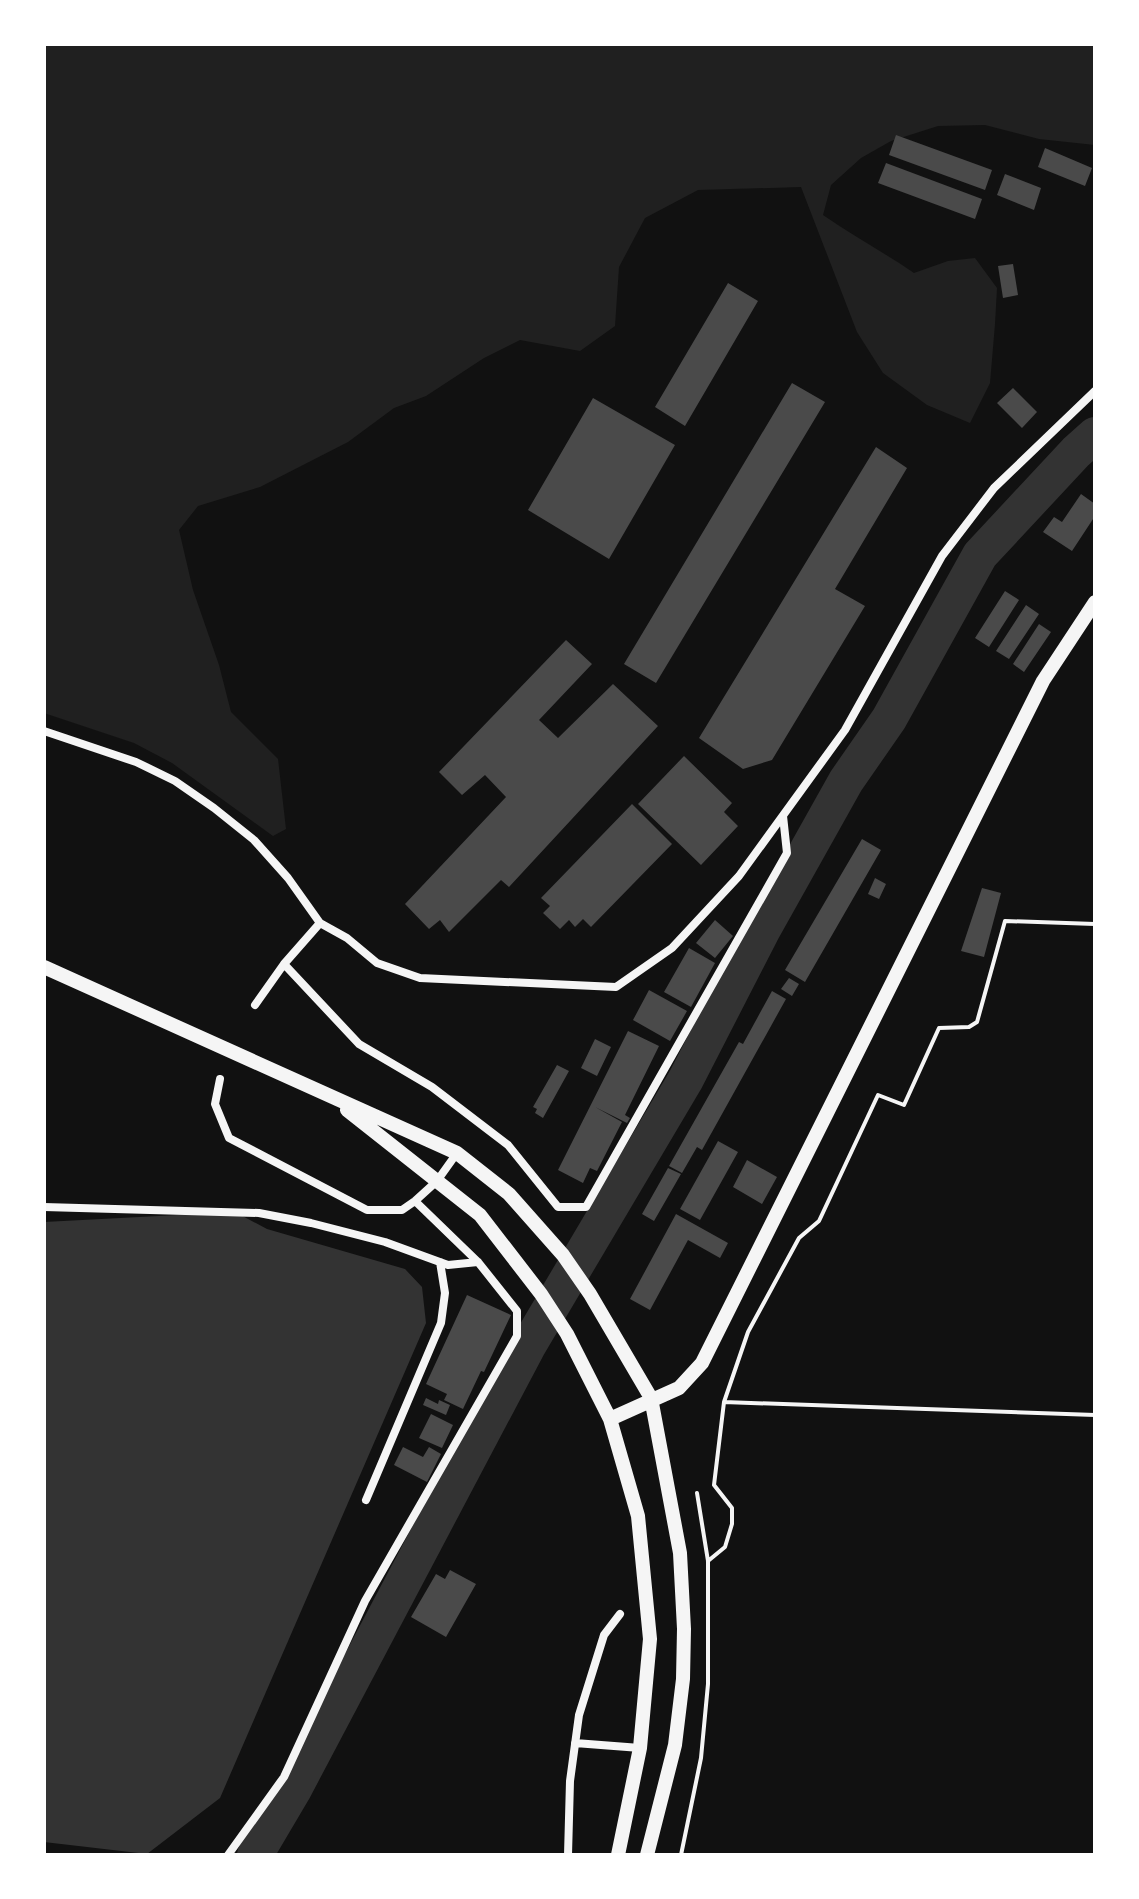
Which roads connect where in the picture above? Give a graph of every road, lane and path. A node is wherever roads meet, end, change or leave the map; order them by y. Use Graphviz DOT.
graph roads {
  1 [pos="1095,391"];
  2 [pos="1095,602"];
  3 [pos="44,731"];
  4 [pos="783,816"];
  5 [pos="320,923"];
  6 [pos="1095,924"];
  7 [pos="284,964"];
  8 [pos="44,967"];
  9 [pos="255,1005"];
  10 [pos="220,1079"];
  11 [pos="328,1095"];
  12 [pos="457,1153"];
  13 [pos="437,1181"];
  14 [pos="415,1201"];
  15 [pos="44,1207"];
  16 [pos="440,1262"];
  17 [pos="478,1262"];
  18 [pos="651,1398"];
  19 [pos="724,1402"];
  20 [pos="1095,1415"];
  21 [pos="610,1419"];
  22 [pos="366,1500"];
  23 [pos="708,1561"];
  24 [pos="620,1614"];
  25 [pos="575,1743"];
  26 [pos="640,1748"];
  27 [pos="228,1855"];
  28 [pos="568,1855"];
  29 [pos="618,1855"];
  30 [pos="647,1855"];
  1 -- 4 [label="street"];
  2 -- 18 [label="main road"];
  3 -- 5 [label="street"];
  4 -- 5 [label="street"];
  4 -- 7 [label="street"];
  5 -- 7 [label="street"];
  6 -- 19 [label="path"];
  7 -- 9 [label="street"];
  8 -- 11 [label="main road"];
  10 -- 14 [label="street"];
  11 -- 12 [label="main road"];
  11 -- 13 [label="main road"];
  12 -- 13 [label="street"];
  12 -- 18 [label="main road"];
  13 -- 14 [label="street"];
  13 -- 21 [label="main road"];
  14 -- 17 [label="street"];
  15 -- 16 [label="street"];
  16 -- 17 [label="street"];
  16 -- 22 [label="street"];
  17 -- 27 [label="street"];
  18 -- 21 [label="main road"];
  18 -- 30 [label="main road"];
  19 -- 20 [label="path"];
  19 -- 23 [label="path"];
  21 -- 26 [label="main road"];
  24 -- 25 [label="street"];
  25 -- 26 [label="street"];
  25 -- 28 [label="street"];
  26 -- 29 [label="main road"];
}
